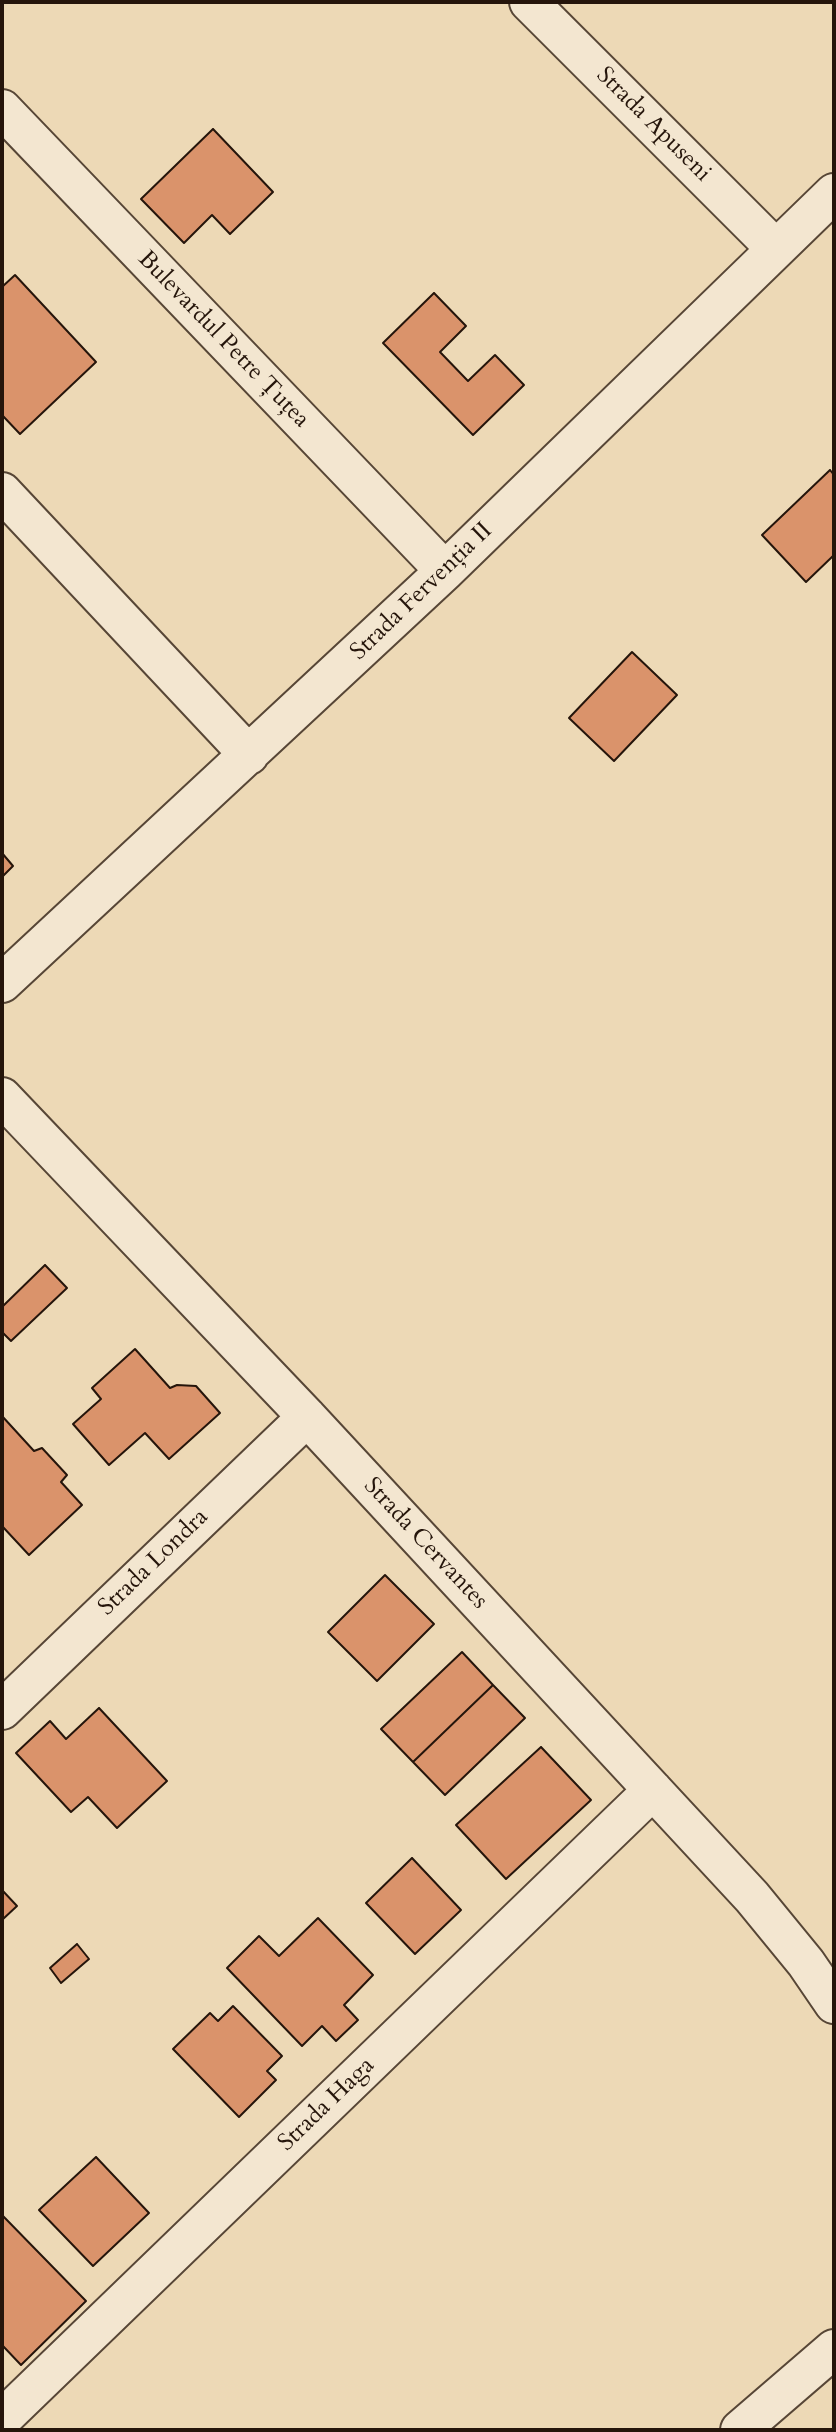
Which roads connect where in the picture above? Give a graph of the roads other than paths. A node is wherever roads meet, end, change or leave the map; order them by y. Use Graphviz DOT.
graph roads {
  1 [pos="529,2"];
  2 [pos="2,109"];
  3 [pos="834,193"];
  4 [pos="776,249"];
  5 [pos="2,492"];
  6 [pos="445,571"];
  7 [pos="249,755"];
  8 [pos="2,983"];
  9 [pos="2,1097"];
  10 [pos="307,1417"];
  11 [pos="2,1710"];
  12 [pos="653,1790"];
  13 [pos="834,2004"];
  14 [pos="834,2350"];
  15 [pos="2,2420"];
  16 [pos="740,2430"];
  1 -- 4 [label="street, Strada Apuseni"];
  2 -- 6 [label="street, Bulevardul Petre Țuțea"];
  3 -- 4 [label="street, Strada Fervenția II"];
  4 -- 6 [label="street, Strada Fervenția II"];
  5 -- 7 [label="street"];
  6 -- 7 [label="street, Strada Fervenția II"];
  7 -- 8 [label="street, Strada Fervenția II"];
  9 -- 10 [label="street, Strada Cervantes"];
  10 -- 11 [label="street, Strada Londra"];
  10 -- 12 [label="street, Strada Cervantes"];
  12 -- 13 [label="street, Strada Cervantes"];
  12 -- 15 [label="street, Strada Haga"];
  14 -- 16 [label="street"];
}
